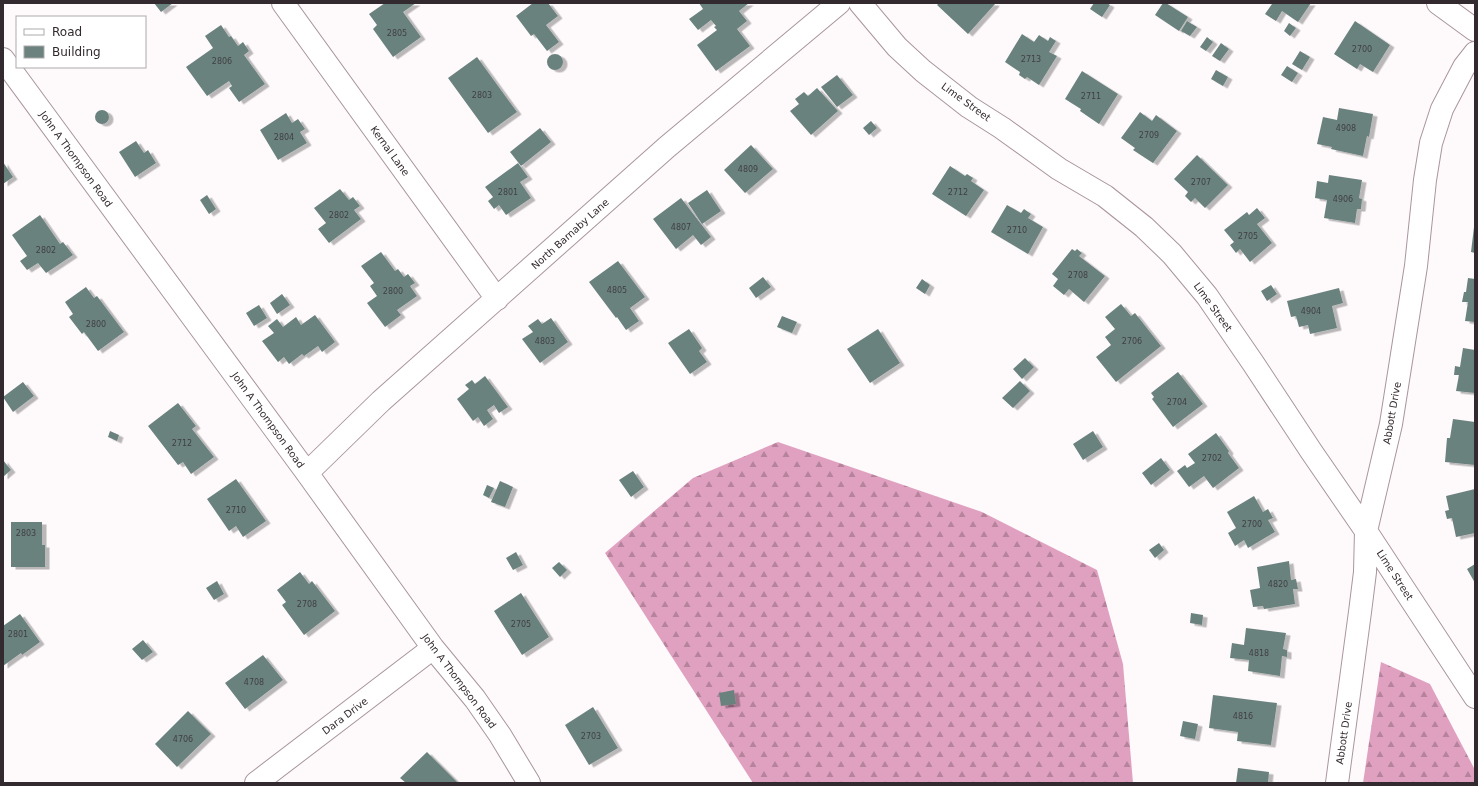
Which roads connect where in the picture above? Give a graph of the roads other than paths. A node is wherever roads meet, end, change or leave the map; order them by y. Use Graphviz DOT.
graph roads {
  1 [pos="283,3"];
  2 [pos="839,3"];
  3 [pos="860,3"];
  4 [pos="1438,3"];
  5 [pos="1475,30"];
  6 [pos="1475,53"];
  7 [pos="3,59"];
  8 [pos="497,299"];
  9 [pos="307,473"];
  10 [pos="1366,531"];
  11 [pos="433,648"];
  12 [pos="1475,697"];
  13 [pos="256,783"];
  14 [pos="529,783"];
  15 [pos="1337,783"];
  1 -- 8 [label="street, Kernal Lane"];
  2 -- 8 [label="street, North Barnaby Lane"];
  3 -- 10 [label="street, Lime Street"];
  4 -- 5 [label="street"];
  6 -- 10 [label="street, Abbott Drive"];
  7 -- 9 [label="street, John A Thompson Road"];
  8 -- 9 [label="street, North Barnaby Lane"];
  9 -- 11 [label="street, John A Thompson Road"];
  10 -- 12 [label="street, Lime Street"];
  10 -- 15 [label="street, Abbott Drive"];
  11 -- 13 [label="street, Dara Drive"];
  11 -- 14 [label="street, John A Thompson Road"];
}
